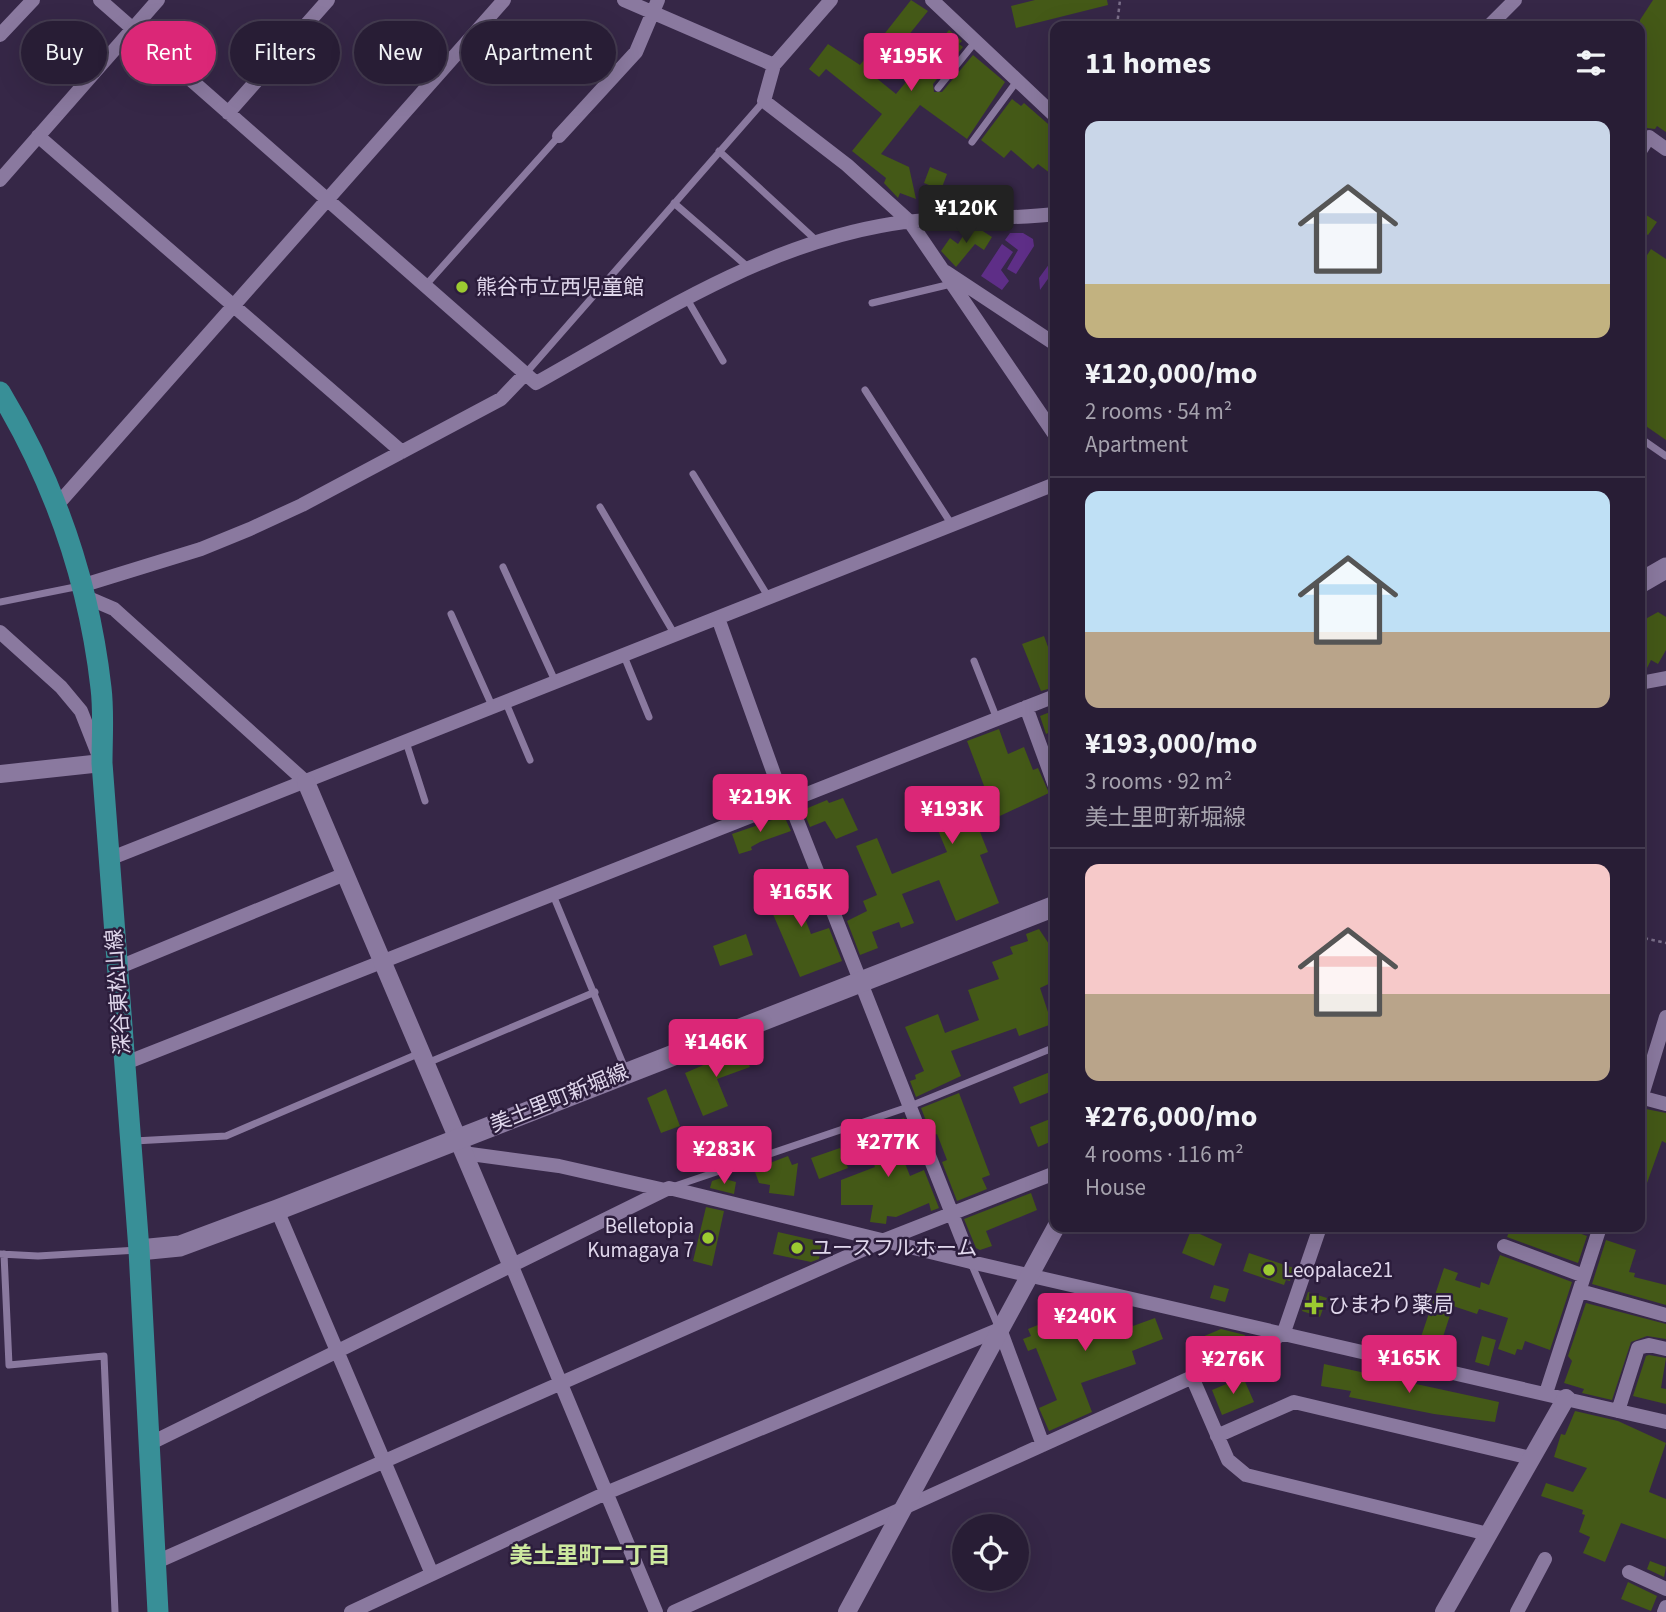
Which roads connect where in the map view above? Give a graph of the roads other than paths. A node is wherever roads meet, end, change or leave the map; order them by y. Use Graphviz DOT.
graph roads {
  1 [pos="33,0"];
  2 [pos="100,0"];
  3 [pos="158,0"];
  4 [pos="328,0"];
  5 [pos="504,0"];
  6 [pos="624,0"];
  7 [pos="831,0"];
  8 [pos="932,0"];
  9 [pos="1515,0"];
  10 [pos="655,6"];
  11 [pos="124,21"];
  12 [pos="138,21"];
  13 [pos="1494,21"];
  14 [pos="0,35"];
  15 [pos="121,41"];
  16 [pos="976,41"];
  17 [pos="774,65"];
  18 [pos="1017,80"];
  19 [pos="195,84"];
  20 [pos="938,88"];
  21 [pos="764,100"];
  22 [pos="1050,111"];
  23 [pos="228,113"];
  24 [pos="38,136"];
  25 [pos="559,136"];
  26 [pos="972,142"];
  27 [pos="1645,143"];
  28 [pos="1666,149"];
  29 [pos="719,151"];
  30 [pos="0,180"];
  31 [pos="327,199"];
  32 [pos="674,203"];
  33 [pos="1050,214"];
  34 [pos="910,222"];
  35 [pos="818,242"];
  36 [pos="749,268"];
  37 [pos="941,269"];
  38 [pos="951,284"];
  39 [pos="425,286"];
  40 [pos="973,287"];
  41 [pos="687,299"];
  42 [pos="961,299"];
  43 [pos="872,303"];
  44 [pos="235,306"];
  45 [pos="1050,341"];
  46 [pos="723,360"];
  47 [pos="526,373"];
  48 [pos="865,390"];
  49 [pos="0,392"];
  50 [pos="1050,428"];
  51 [pos="1645,441"];
  52 [pos="402,452"];
  53 [pos="1666,456"];
  54 [pos="693,474"];
  55 [pos="1050,486"];
  56 [pos="58,504"];
  57 [pos="600,507"];
  58 [pos="952,525"];
  59 [pos="503,567"];
  60 [pos="1666,568"];
  61 [pos="1645,580"];
  62 [pos="85,591"];
  63 [pos="769,598"];
  64 [pos="0,602"];
  65 [pos="451,614"];
  66 [pos="718,618"];
  67 [pos="0,632"];
  68 [pos="674,635"];
  69 [pos="624,656"];
  70 [pos="974,661"];
  71 [pos="1666,678"];
  72 [pos="1645,682"];
  73 [pos="556,683"];
  74 [pos="1050,698"];
  75 [pos="500,705"];
  76 [pos="1026,707"];
  77 [pos="649,717"];
  78 [pos="997,719"];
  79 [pos="407,742"];
  80 [pos="530,760"];
  81 [pos="102,763"];
  82 [pos="1050,772"];
  83 [pos="0,774"];
  84 [pos="306,782"];
  85 [pos="425,801"];
  86 [pos="786,801"];
  87 [pos="109,859"];
  88 [pos="345,874"];
  89 [pos="553,895"];
  90 [pos="1050,908"];
  91 [pos="382,964"];
  92 [pos="117,968"];
  93 [pos="859,983"];
  94 [pos="595,992"];
  95 [pos="1666,1017"];
  96 [pos="1050,1049"];
  97 [pos="422,1058"];
  98 [pos="123,1064"];
  99 [pos="626,1071"];
  100 [pos="1645,1083"];
  101 [pos="1645,1100"];
  102 [pos="1666,1104"];
  103 [pos="908,1107"];
  104 [pos="130,1141"];
  105 [pos="460,1146"];
  106 [pos="1050,1175"];
  107 [pos="667,1189"];
  108 [pos="277,1210"];
  109 [pos="951,1214"];
  110 [pos="1053,1232"];
  111 [pos="1319,1232"];
  112 [pos="1598,1232"];
  113 [pos="887,1239"];
  114 [pos="1504,1247"];
  115 [pos="139,1250"];
  116 [pos="2,1254"];
  117 [pos="971,1262"];
  118 [pos="511,1264"];
  119 [pos="1030,1275"];
  120 [pos="1584,1276"];
  121 [pos="1580,1291"];
  122 [pos="1666,1315"];
  123 [pos="1000,1329"];
  124 [pos="1284,1332"];
  125 [pos="1666,1349"];
  126 [pos="340,1351"];
  127 [pos="1192,1377"];
  128 [pos="562,1383"];
  129 [pos="1546,1393"];
  130 [pos="1566,1398"];
  131 [pos="1618,1411"];
  132 [pos="1666,1422"];
  133 [pos="1217,1436"];
  134 [pos="149,1444"];
  135 [pos="1043,1445"];
  136 [pos="1531,1458"];
  137 [pos="385,1461"];
  138 [pos="606,1493"];
  139 [pos="902,1510"];
  140 [pos="1488,1534"];
  141 [pos="1545,1559"];
  142 [pos="154,1563"];
  143 [pos="1629,1573"];
  144 [pos="432,1574"];
  145 [pos="1666,1589"];
  146 [pos="1666,1607"];
  147 [pos="115,1612"];
  148 [pos="158,1612"];
  149 [pos="351,1612"];
  150 [pos="656,1612"];
  151 [pos="674,1612"];
  152 [pos="848,1612"];
  153 [pos="1444,1612"];
  154 [pos="1517,1612"];
  155 [pos="1664,1612"];
  1 -- 14 [label="street"];
  2 -- 11 [label="street"];
  3 -- 12 [label="street"];
  4 -- 23 [label="street"];
  5 -- 31 [label="street"];
  6 -- 10 [label="street"];
  7 -- 17 [label="street"];
  8 -- 16 [label="street"];
  9 -- 13 [label="street"];
  10 -- 17 [label="street"];
  10 -- 25 [label="street"];
  15 -- 24 [label="street"];
  16 -- 18 [label="street"];
  16 -- 20 [label="lane"];
  17 -- 21 [label="street"];
  18 -- 22 [label="street"];
  18 -- 26 [label="lane"];
  19 -- 23 [label="street"];
  21 -- 29 [label="lane"];
  21 -- 34 [label="street"];
  23 -- 31 [label="street"];
  24 -- 30 [label="street"];
  24 -- 44 [label="street"];
  25 -- 39 [label="lane"];
  27 -- 28 [label="street"];
  29 -- 32 [label="lane"];
  29 -- 35 [label="lane"];
  31 -- 39 [label="street"];
  31 -- 44 [label="street"];
  32 -- 36 [label="lane"];
  32 -- 47 [label="lane"];
  33 -- 34 [label="street"];
  34 -- 35 [label="street"];
  34 -- 37 [label="street"];
  35 -- 36 [label="street"];
  36 -- 41 [label="street"];
  37 -- 38 [label="street"];
  37 -- 40 [label="street"];
  38 -- 42 [label="street"];
  38 -- 43 [label="lane"];
  39 -- 47 [label="street"];
  40 -- 42 [label="street"];
  40 -- 45 [label="street"];
  41 -- 46 [label="lane"];
  41 -- 47 [label="street"];
  42 -- 50 [label="street"];
  44 -- 52 [label="street"];
  44 -- 56 [label="street"];
  47 -- 52 [label="street"];
  48 -- 58 [label="lane"];
  49 -- 56 [label="main road, 深谷東松山線"];
  51 -- 53 [label="lane"];
  52 -- 62 [label="street"];
  54 -- 63 [label="lane"];
  55 -- 58 [label="street"];
  56 -- 62 [label="main road, 深谷東松山線"];
  57 -- 68 [label="lane"];
  58 -- 63 [label="street"];
  59 -- 73 [label="lane"];
  60 -- 61 [label="main road"];
  62 -- 64 [label="lane"];
  62 -- 81 [label="main road, 深谷東松山線"];
  62 -- 84 [label="street"];
  63 -- 66 [label="street"];
  65 -- 75 [label="lane"];
  66 -- 68 [label="street"];
  66 -- 86 [label="street"];
  67 -- 81 [label="street"];
  68 -- 69 [label="street"];
  69 -- 73 [label="street"];
  69 -- 77 [label="lane"];
  70 -- 78 [label="lane"];
  71 -- 72 [label="street"];
  73 -- 75 [label="street"];
  74 -- 76 [label="street"];
  75 -- 79 [label="street"];
  75 -- 80 [label="lane"];
  76 -- 78 [label="street"];
  76 -- 82 [label="street"];
  78 -- 86 [label="street"];
  79 -- 84 [label="street"];
  79 -- 85 [label="lane"];
  81 -- 83 [label="street"];
  81 -- 87 [label="main road, 深谷東松山線"];
  84 -- 87 [label="street"];
  84 -- 88 [label="street"];
  86 -- 89 [label="street"];
  86 -- 93 [label="street"];
  87 -- 92 [label="main road, 深谷東松山線"];
  88 -- 91 [label="street"];
  88 -- 92 [label="street"];
  89 -- 91 [label="street"];
  89 -- 94 [label="lane"];
  90 -- 93 [label="main road, 美土里町新堀線"];
  91 -- 97 [label="street"];
  91 -- 98 [label="street"];
  92 -- 98 [label="main road, 深谷東松山線"];
  93 -- 99 [label="main road, 美土里町新堀線"];
  93 -- 103 [label="street"];
  94 -- 97 [label="lane"];
  94 -- 99 [label="lane"];
  95 -- 100 [label="street"];
  96 -- 103 [label="lane"];
  97 -- 104 [label="lane"];
  97 -- 105 [label="street"];
  98 -- 104 [label="main road, 深谷東松山線"];
  99 -- 105 [label="main road, 美土里町新堀線"];
  101 -- 102 [label="street"];
  103 -- 107 [label="lane"];
  103 -- 109 [label="street"];
  104 -- 115 [label="main road, 深谷東松山線"];
  105 -- 107 [label="street"];
  105 -- 108 [label="main road, 美土里町新堀線"];
  105 -- 118 [label="street"];
  106 -- 109 [label="street"];
  107 -- 113 [label="street"];
  107 -- 118 [label="street"];
  108 -- 115 [label="main road, 美土里町新堀線"];
  108 -- 126 [label="street"];
  109 -- 113 [label="street"];
  109 -- 117 [label="street"];
  110 -- 119 [label="street"];
  111 -- 124 [label="street"];
  112 -- 120 [label="street"];
  113 -- 117 [label="street"];
  113 -- 128 [label="street"];
  114 -- 120 [label="street"];
  115 -- 116 [label="lane"];
  115 -- 134 [label="main road, 深谷東松山線"];
  116 -- 147 [label="lane"];
  117 -- 119 [label="street"];
  117 -- 123 [label="lane"];
  118 -- 126 [label="street"];
  118 -- 128 [label="street"];
  119 -- 123 [label="street"];
  119 -- 124 [label="street"];
  120 -- 121 [label="street"];
  121 -- 122 [label="street"];
  121 -- 129 [label="street"];
  123 -- 135 [label="street"];
  123 -- 138 [label="street"];
  123 -- 139 [label="street"];
  124 -- 127 [label="street"];
  124 -- 129 [label="street"];
  125 -- 131 [label="street"];
  126 -- 134 [label="street"];
  126 -- 137 [label="street"];
  127 -- 133 [label="street"];
  127 -- 135 [label="street"];
  128 -- 137 [label="street"];
  128 -- 138 [label="street"];
  129 -- 130 [label="street"];
  130 -- 131 [label="street"];
  130 -- 136 [label="street"];
  131 -- 132 [label="street"];
  133 -- 136 [label="street"];
  133 -- 140 [label="street"];
  134 -- 142 [label="main road, 深谷東松山線"];
  135 -- 139 [label="street"];
  136 -- 140 [label="street"];
  137 -- 142 [label="street"];
  137 -- 144 [label="street"];
  138 -- 144 [label="street"];
  138 -- 150 [label="street"];
  139 -- 151 [label="street"];
  139 -- 152 [label="street"];
  140 -- 153 [label="street"];
  141 -- 154 [label="street"];
  142 -- 148 [label="main road, 深谷東松山線"];
  143 -- 145 [label="street"];
  144 -- 149 [label="street"];
  146 -- 155 [label="street"];
}
